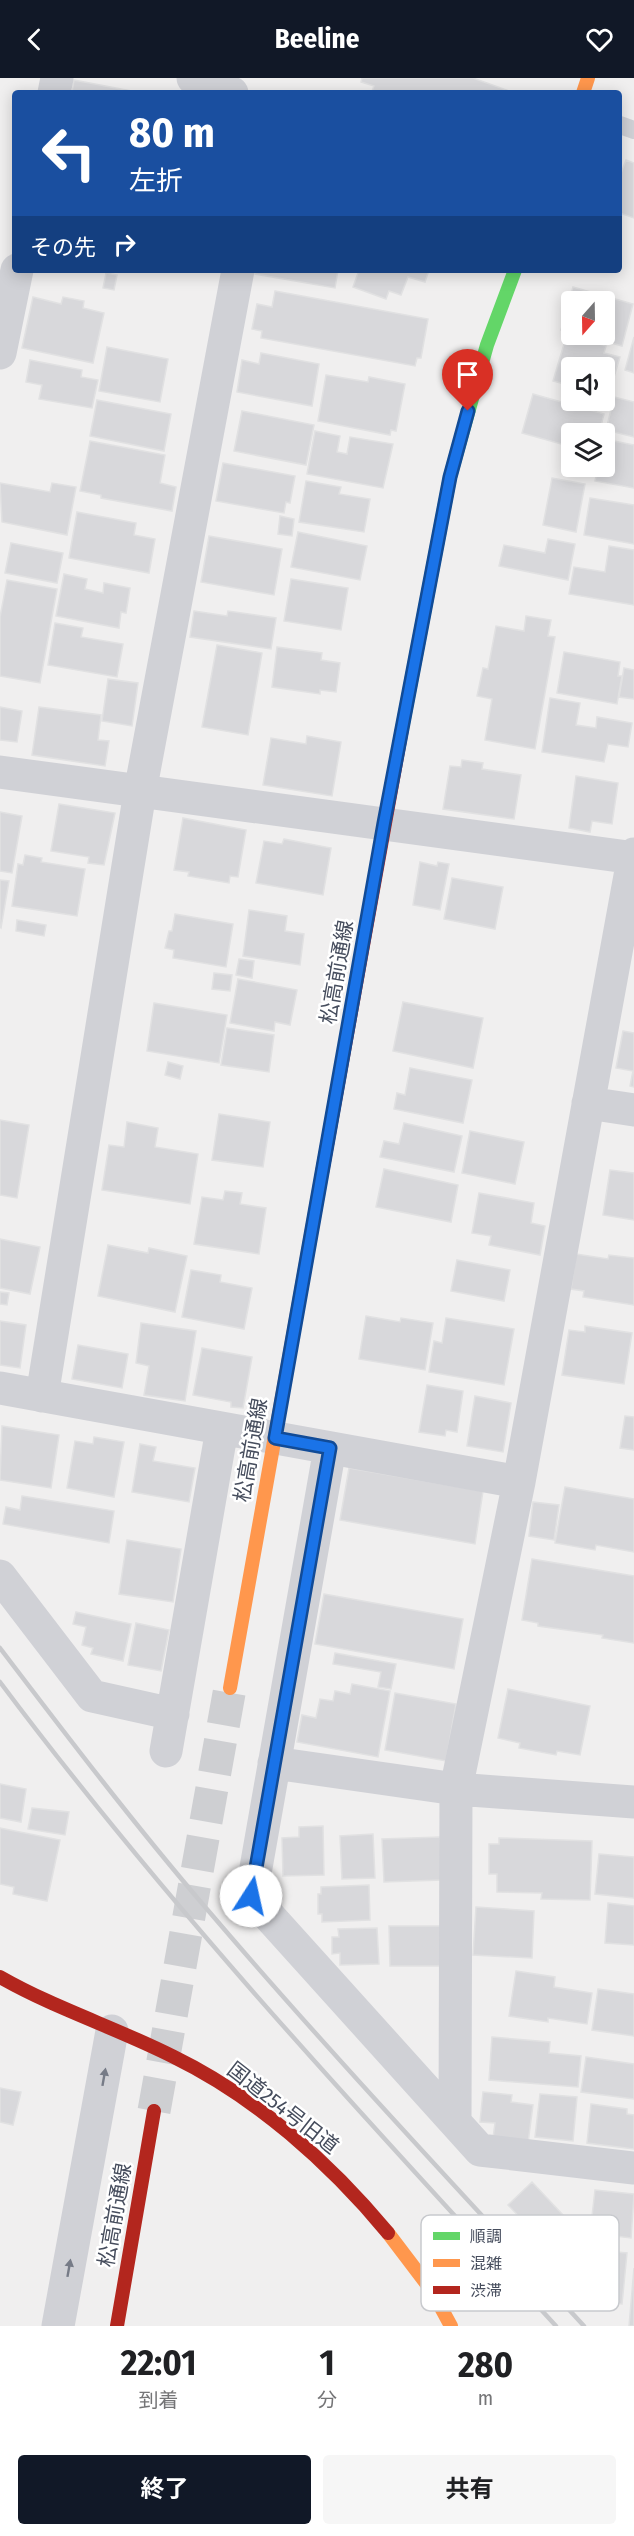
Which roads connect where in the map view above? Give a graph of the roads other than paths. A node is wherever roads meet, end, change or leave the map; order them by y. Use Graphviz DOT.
graph roads {
  1 [pos="193,78"];
  2 [pos="224,90"];
  3 [pos="16,273"];
  4 [pos="236,273"];
  5 [pos="514,273"];
  6 [pos="0,353"];
  7 [pos="0,772"];
  8 [pos="140,792"];
  9 [pos="384,823"];
  10 [pos="634,857"];
  11 [pos="588,1103"];
  12 [pos="634,1110"];
  13 [pos="0,1389"];
  14 [pos="42,1396"];
  15 [pos="222,1429"];
  16 [pos="275,1438"];
  17 [pos="330,1448"];
  18 [pos="519,1482"];
  19 [pos="0,1576"];
  20 [pos="230,1688"];
  21 [pos="172,1714"];
  22 [pos="166,1751"];
  23 [pos="274,1763"];
  24 [pos="456,1789"];
  25 [pos="634,1802"];
  26 [pos="0,1977"];
  27 [pos="112,2031"];
  28 [pos="154,2111"];
  29 [pos="455,2121"];
  30 [pos="634,2168"];
  31 [pos="421,2276"];
  32 [pos="444,2311"];
  33 [pos="58,2326"];
  34 [pos="117,2326"];
  35 [pos="451,2326"];
  1 -- 2 [label="street"];
  3 -- 6 [label="street"];
  4 -- 8 [label="street"];
  5 -- 9 [label="street, 松高前通線"];
  7 -- 8 [label="street"];
  8 -- 9 [label="street"];
  8 -- 14 [label="street"];
  9 -- 10 [label="street"];
  9 -- 16 [label="street, 松高前通線"];
  10 -- 11 [label="street"];
  11 -- 12 [label="street"];
  11 -- 18 [label="street"];
  13 -- 14 [label="street"];
  14 -- 15 [label="street"];
  15 -- 16 [label="street"];
  15 -- 21 [label="street"];
  16 -- 17 [label="street"];
  16 -- 20 [label="street, 松高前通線"];
  17 -- 18 [label="street"];
  17 -- 23 [label="street"];
  18 -- 24 [label="street"];
  19 -- 21 [label="street"];
  21 -- 22 [label="street"];
  23 -- 24 [label="street"];
  23 -- 29 [label="street"];
  24 -- 25 [label="street"];
  24 -- 29 [label="street"];
  26 -- 27 [label="street, 国道254号旧道"];
  27 -- 31 [label="street, 国道254号旧道"];
  33 -- 27 [label="street, one-way"];
  28 -- 34 [label="street, 松高前通線"];
  29 -- 30 [label="street"];
  32 -- 35 [label="street, 国道254号旧道"];
}
